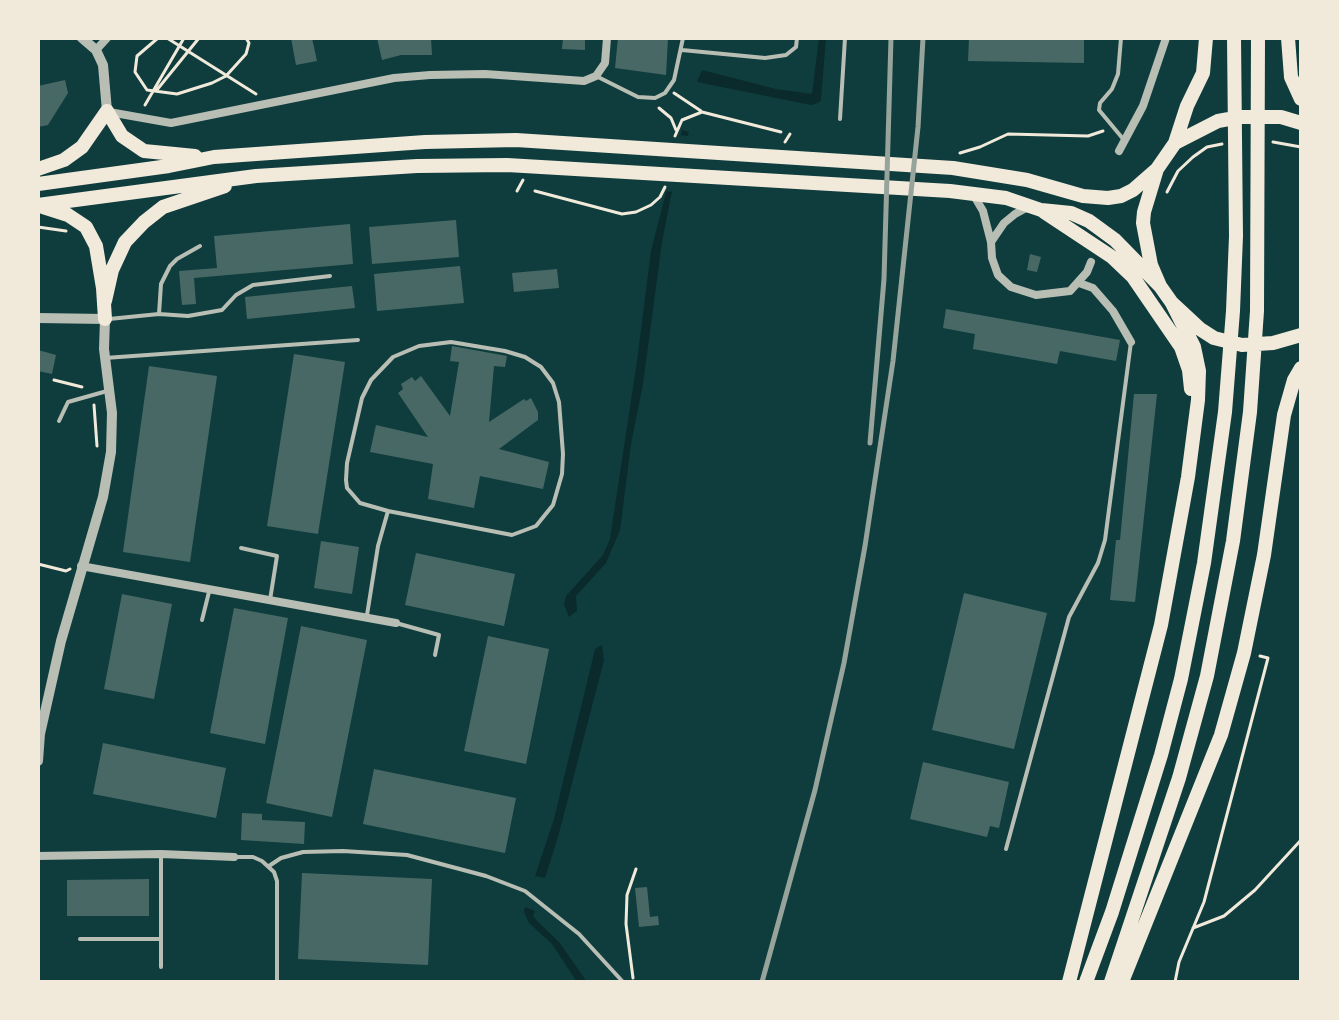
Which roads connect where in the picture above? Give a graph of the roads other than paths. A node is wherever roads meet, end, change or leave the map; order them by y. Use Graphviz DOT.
graph roads {
  1 [pos="82,38"];
  2 [pos="107,38"];
  3 [pos="607,38"];
  4 [pos="683,38"];
  5 [pos="797,38"];
  6 [pos="845,38"];
  7 [pos="1121,38"];
  8 [pos="1166,38"];
  9 [pos="1206,38"];
  10 [pos="1234,38"];
  11 [pos="1258,38"];
  12 [pos="1288,38"];
  13 [pos="96,50"];
  14 [pos="682,50"];
  15 [pos="596,76"];
  16 [pos="1298,94"];
  17 [pos="107,111"];
  18 [pos="840,119"];
  19 [pos="1301,123"];
  20 [pos="1125,140"];
  21 [pos="1175,143"];
  22 [pos="1119,151"];
  23 [pos="214,157"];
  24 [pos="38,169"];
  25 [pos="1157,169"];
  26 [pos="256,176"];
  27 [pos="38,184"];
  28 [pos="972,193"];
  29 [pos="38,206"];
  30 [pos="1041,210"];
  31 [pos="991,242"];
  32 [pos="200,246"];
  33 [pos="1091,262"];
  34 [pos="330,276"];
  35 [pos="1079,283"];
  36 [pos="1160,286"];
  37 [pos="105,301"];
  38 [pos="1172,303"];
  39 [pos="159,314"];
  40 [pos="38,318"];
  41 [pos="105,319"];
  42 [pos="1301,335"];
  43 [pos="358,340"];
  44 [pos="1131,342"];
  45 [pos="105,358"];
  46 [pos="1301,368"];
  47 [pos="1194,370"];
  48 [pos="105,392"];
  49 [pos="59,421"];
  50 [pos="388,511"];
  51 [pos="241,548"];
  52 [pos="81,566"];
  53 [pos="210,588"];
  54 [pos="270,600"];
  55 [pos="366,618"];
  56 [pos="202,620"];
  57 [pos="396,623"];
  58 [pos="435,655"];
  59 [pos="39,734"];
  60 [pos="38,761"];
  61 [pos="1006,849"];
  62 [pos="161,854"];
  63 [pos="38,856"];
  64 [pos="234,857"];
  65 [pos="269,866"];
  66 [pos="80,939"];
  67 [pos="161,939"];
  68 [pos="161,967"];
  69 [pos="277,982"];
  70 [pos="623,982"];
  71 [pos="1069,982"];
  72 [pos="1086,982"];
  73 [pos="1111,982"];
  74 [pos="1122,982"];
  1 -- 13 [label="street"];
  2 -- 13 [label="street"];
  3 -- 15 [label="street"];
  4 -- 14 [label="lane"];
  5 -- 14 [label="lane"];
  6 -- 18 [label="lane"];
  7 -- 20 [label="lane"];
  8 -- 20 [label="street"];
  9 -- 21 [label="highway"];
  10 -- 72 [label="highway"];
  11 -- 73 [label="highway"];
  12 -- 16 [label="highway"];
  13 -- 17 [label="street"];
  14 -- 15 [label="lane"];
  15 -- 17 [label="street"];
  17 -- 23 [label="highway"];
  17 -- 24 [label="highway"];
  19 -- 21 [label="highway"];
  20 -- 22 [label="street"];
  21 -- 25 [label="highway"];
  23 -- 25 [label="highway"];
  23 -- 27 [label="highway"];
  25 -- 36 [label="highway"];
  26 -- 28 [label="highway"];
  26 -- 29 [label="highway"];
  26 -- 37 [label="highway"];
  28 -- 30 [label="highway"];
  28 -- 31 [label="street"];
  29 -- 37 [label="highway"];
  30 -- 31 [label="street"];
  30 -- 36 [label="highway"];
  30 -- 47 [label="highway"];
  31 -- 35 [label="street"];
  32 -- 39 [label="lane"];
  33 -- 35 [label="street"];
  34 -- 39 [label="lane"];
  35 -- 44 [label="street"];
  36 -- 38 [label="highway"];
  37 -- 41 [label="highway"];
  38 -- 42 [label="highway"];
  38 -- 47 [label="highway"];
  39 -- 41 [label="lane"];
  40 -- 41 [label="street"];
  41 -- 45 [label="street"];
  43 -- 45 [label="lane"];
  44 -- 61 [label="lane"];
  45 -- 48 [label="street"];
  46 -- 74 [label="highway"];
  47 -- 71 [label="highway"];
  48 -- 49 [label="lane"];
  48 -- 52 [label="street"];
  50 -- 50 [label="lane"];
  50 -- 55 [label="lane"];
  51 -- 54 [label="lane"];
  52 -- 53 [label="street"];
  52 -- 59 [label="street"];
  53 -- 54 [label="street"];
  53 -- 56 [label="lane"];
  54 -- 55 [label="street"];
  55 -- 57 [label="street"];
  57 -- 58 [label="lane"];
  59 -- 60 [label="street"];
  62 -- 63 [label="street"];
  62 -- 64 [label="street"];
  62 -- 67 [label="lane"];
  64 -- 65 [label="lane"];
  65 -- 69 [label="lane"];
  65 -- 70 [label="lane"];
  66 -- 67 [label="lane"];
  67 -- 68 [label="lane"];
}
